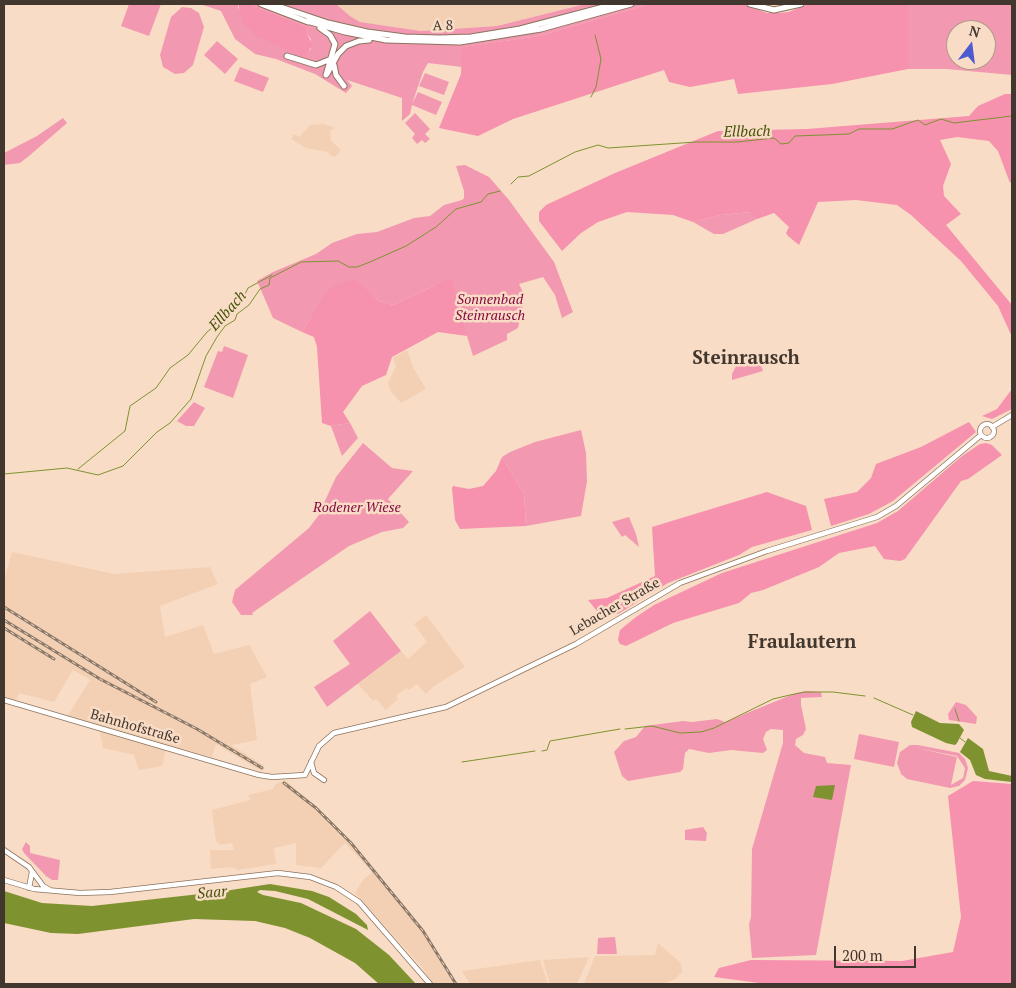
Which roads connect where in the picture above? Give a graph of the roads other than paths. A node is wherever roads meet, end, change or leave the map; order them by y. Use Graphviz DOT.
graph roads {
  1 [pos="261,4"];
  2 [pos="272,4"];
  3 [pos="615,4"];
  4 [pos="630,4"];
  5 [pos="750,4"];
  6 [pos="758,4"];
  7 [pos="796,4"];
  8 [pos="802,4"];
  9 [pos="307,21"];
  10 [pos="386,40"];
  11 [pos="287,56"];
  12 [pos="333,60"];
  13 [pos="344,86"];
  14 [pos="1012,415"];
  15 [pos="992,427"];
  16 [pos="981,435"];
  17 [pos="4,700"];
  18 [pos="311,762"];
  19 [pos="324,780"];
  20 [pos="4,850"];
  21 [pos="32,870"];
  22 [pos="36,877"];
  23 [pos="4,880"];
  24 [pos="31,889"];
  25 [pos="54,892"];
  26 [pos="430,984"];
  1 -- 9 [label="highway, A 8"];
  2 -- 3 [label="highway, A 8 / A 8"];
  4 -- 10 [label="highway, A 8 / A 8"];
  5 -- 8 [label="highway"];
  6 -- 7 [label="highway"];
  9 -- 10 [label="highway, A 8 / A 8"];
  9 -- 12 [label="highway"];
  10 -- 12 [label="highway"];
  11 -- 12 [label="highway"];
  12 -- 13 [label="highway"];
  14 -- 15 [label="main road"];
  15 -- 16 [label="main road"];
  15 -- 16 [label="main road"];
  16 -- 18 [label="main road, Lebacher Straße"];
  17 -- 18 [label="main road, Bahnhofstraße"];
  18 -- 19 [label="main road"];
  20 -- 21 [label="main road"];
  21 -- 22 [label="main road"];
  21 -- 24 [label="main road"];
  22 -- 24 [label="main road"];
  22 -- 25 [label="main road"];
  23 -- 24 [label="main road"];
  24 -- 25 [label="main road"];
  25 -- 26 [label="main road"];
}
